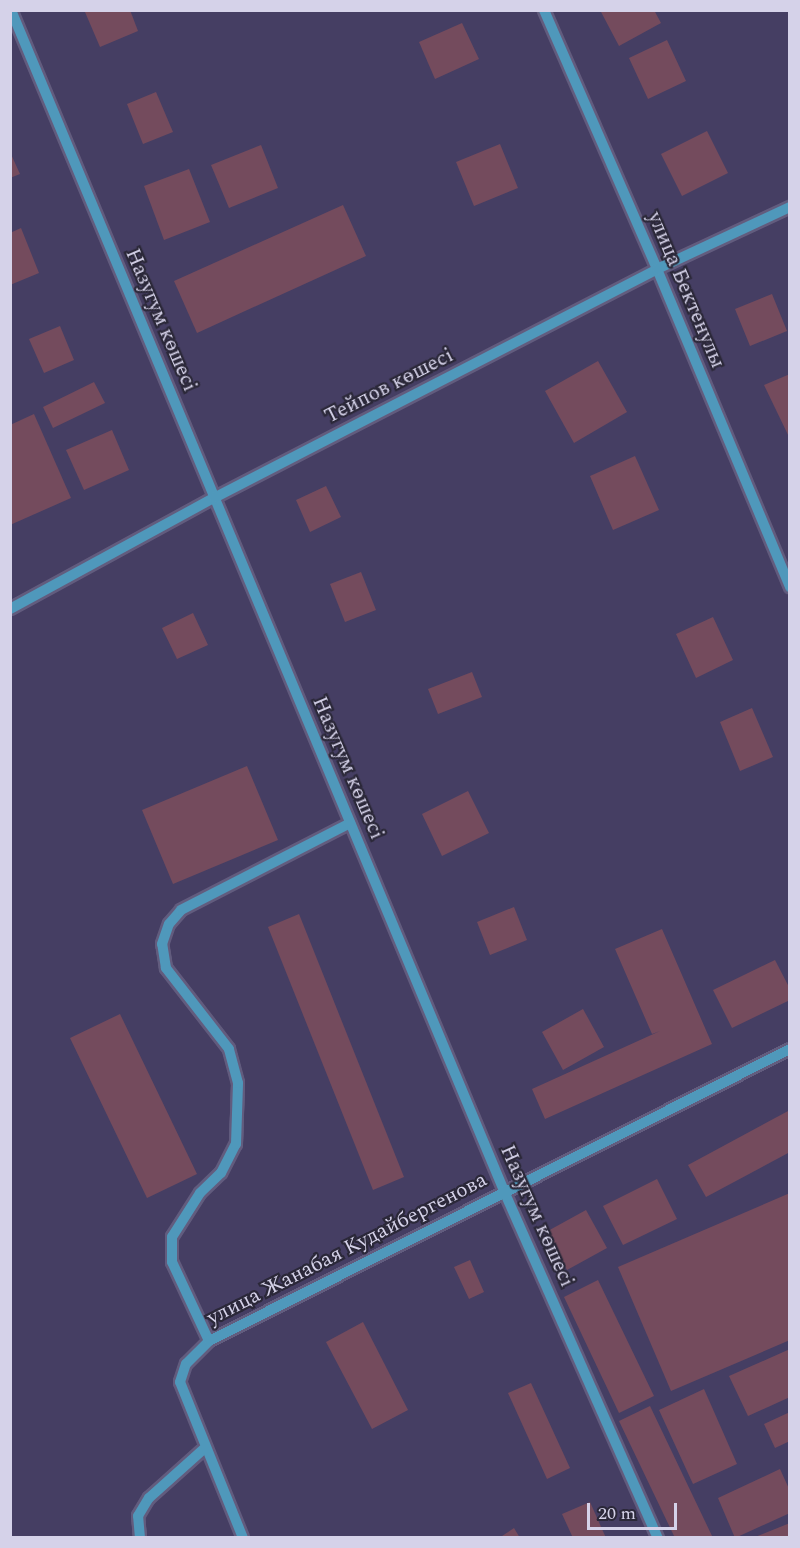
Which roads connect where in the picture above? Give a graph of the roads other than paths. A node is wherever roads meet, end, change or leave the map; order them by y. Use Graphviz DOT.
graph roads {
  1 [pos="11,10"];
  2 [pos="544,10"];
  3 [pos="789,207"];
  4 [pos="657,269"];
  5 [pos="214,498"];
  6 [pos="789,587"];
  7 [pos="10,609"];
  8 [pos="350,823"];
  9 [pos="789,1049"];
  10 [pos="504,1191"];
  11 [pos="209,1341"];
  12 [pos="206,1447"];
  13 [pos="140,1538"];
  14 [pos="243,1538"];
  15 [pos="658,1538"];
  1 -- 5 [label="street, Назугум көшесі"];
  2 -- 4 [label="street, улица Бектенулы"];
  3 -- 4 [label="street, Тейпов көшесі"];
  4 -- 5 [label="street, Тейпов көшесі"];
  4 -- 6 [label="street, улица Бектенулы"];
  5 -- 7 [label="street, Тейпов көшесі"];
  5 -- 8 [label="street, Назугум көшесі"];
  8 -- 10 [label="street, Назугум көшесі"];
  8 -- 11 [label="street"];
  9 -- 10 [label="street, улица Жанабая Кудайбергенова"];
  10 -- 11 [label="street, улица Жанабая Кудайбергенова"];
  10 -- 15 [label="street, Назугум көшесі"];
  11 -- 12 [label="street, улица Жанабая Кудайбергенова"];
  12 -- 13 [label="street"];
  12 -- 14 [label="street"];
}
